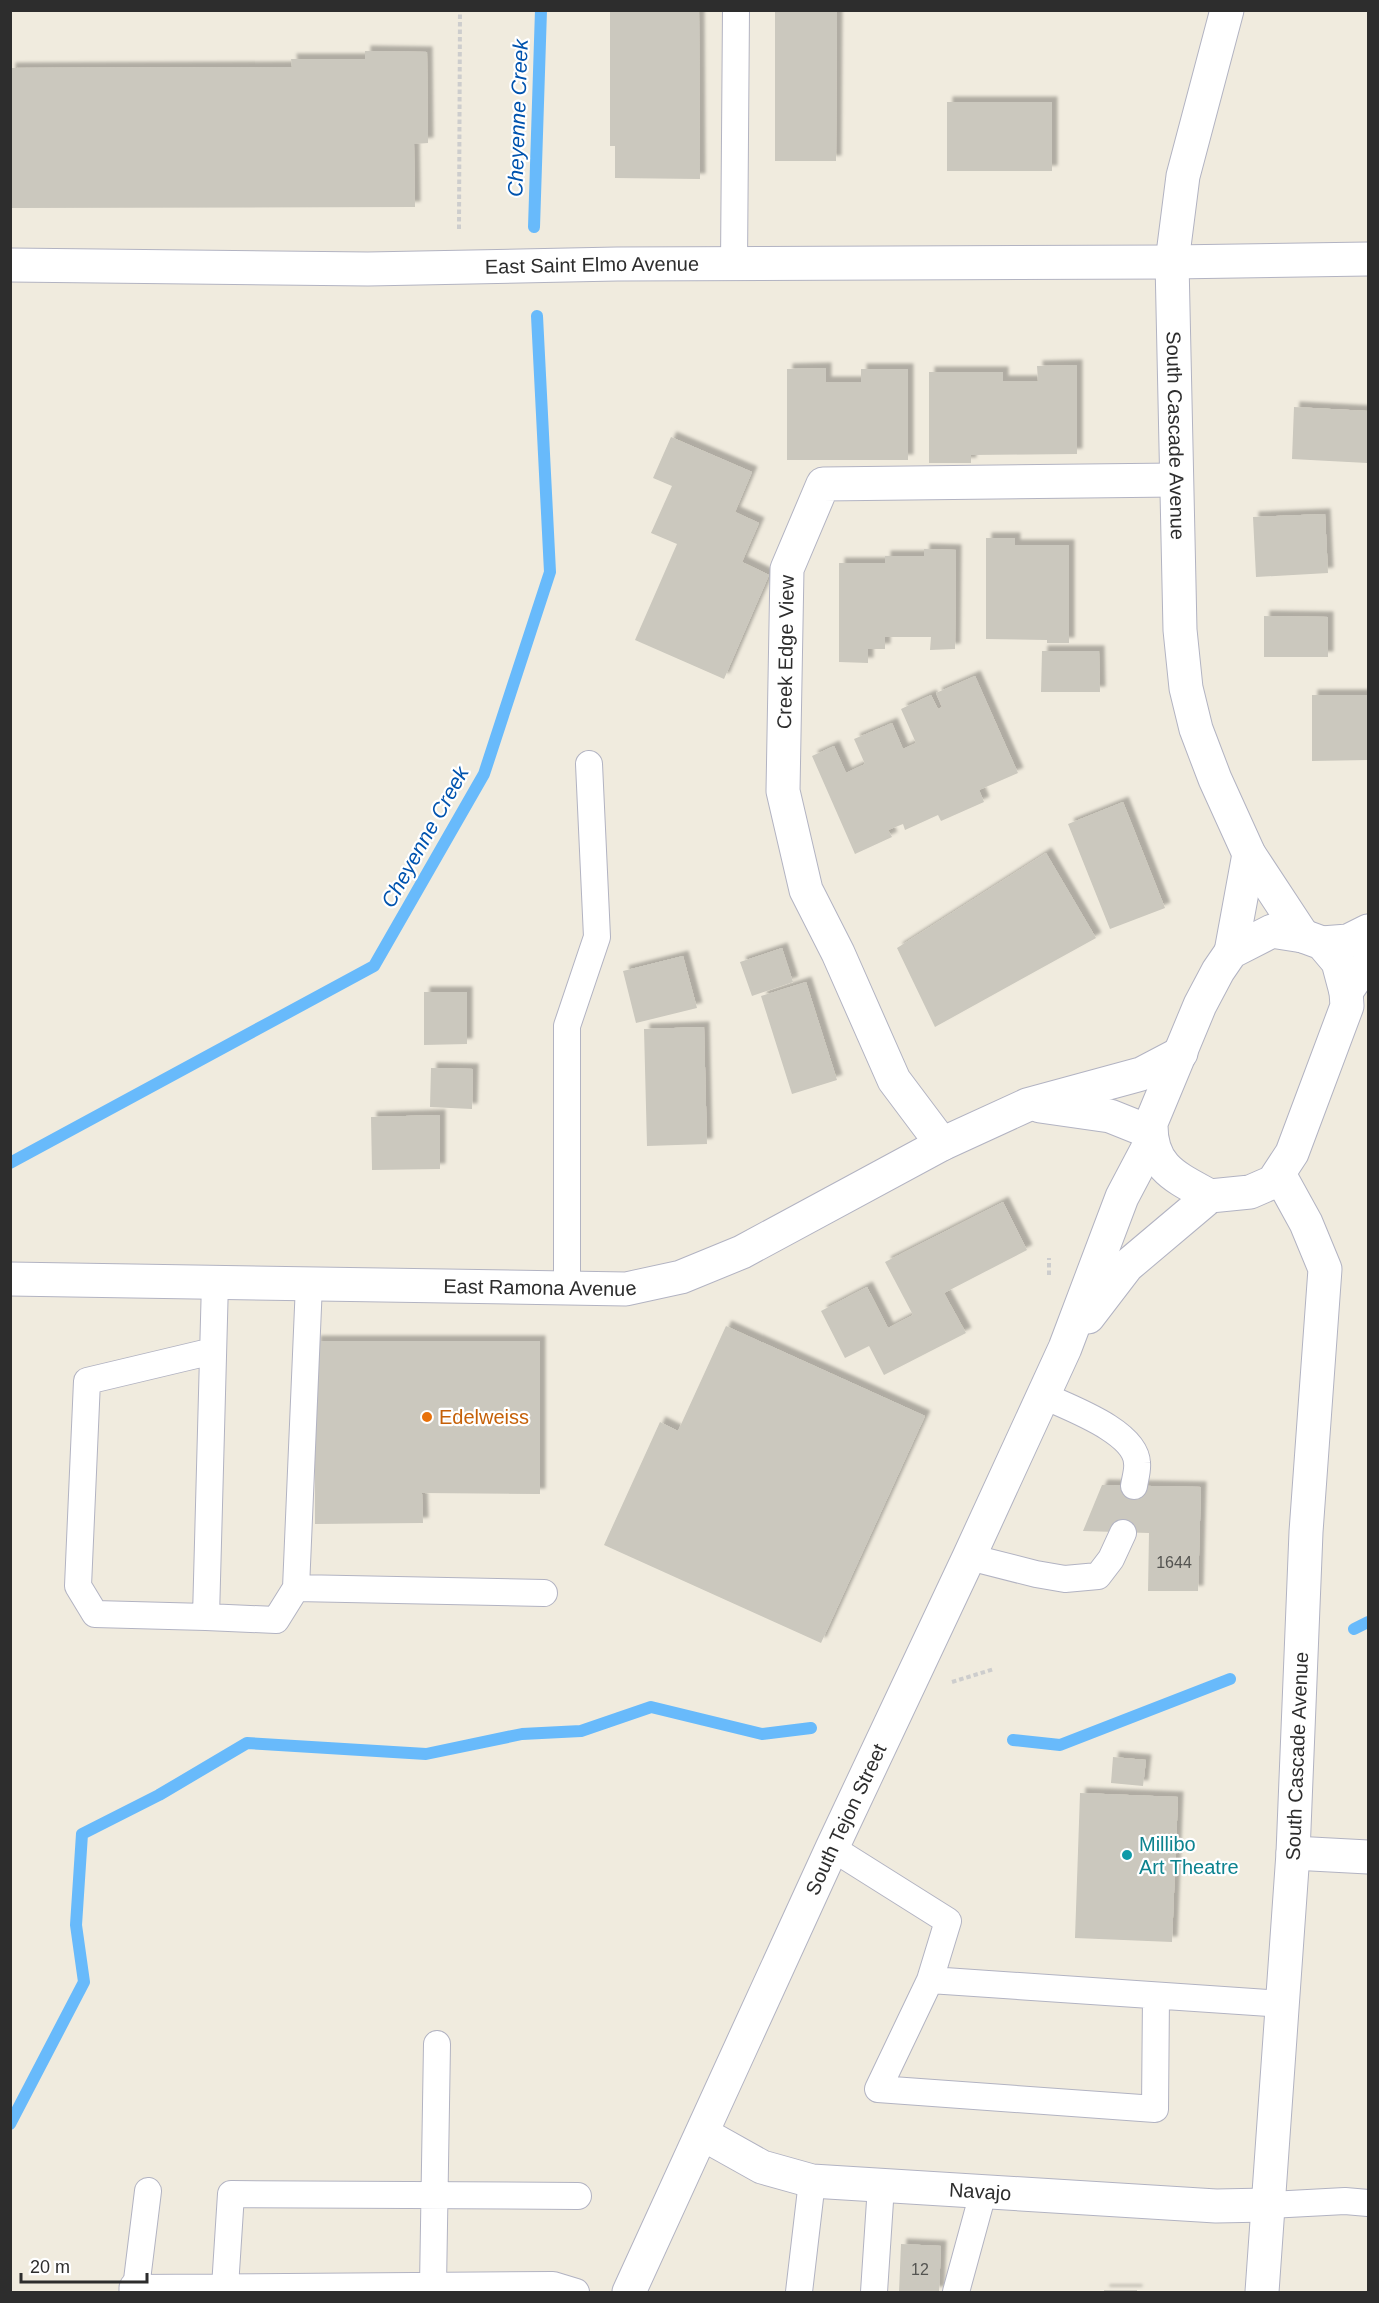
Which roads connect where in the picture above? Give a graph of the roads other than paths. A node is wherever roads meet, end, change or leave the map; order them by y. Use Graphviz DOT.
graph roads {
  1 [pos="736,10"];
  2 [pos="1227,10"];
  3 [pos="1368,260"];
  4 [pos="1172,262"];
  5 [pos="734,264"];
  6 [pos="10,265"];
  7 [pos="1176,480"];
  8 [pos="589,764"];
  9 [pos="1248,854"];
  10 [pos="1368,931"];
  11 [pos="1312,940"];
  12 [pos="1231,952"];
  13 [pos="1368,965"];
  14 [pos="1346,992"];
  15 [pos="1181,1053"];
  16 [pos="1027,1105"];
  17 [pos="1151,1137"];
  18 [pos="942,1144"];
  19 [pos="1279,1174"];
  20 [pos="1210,1196"];
  21 [pos="10,1279"];
  22 [pos="215,1282"];
  23 [pos="309,1284"];
  24 [pos="567,1288"];
  25 [pos="1065,1347"];
  26 [pos="213,1351"];
  27 [pos="1042,1395"];
  28 [pos="1134,1486"];
  29 [pos="1123,1533"];
  30 [pos="969,1557"];
  31 [pos="296,1588"];
  32 [pos="544,1593"];
  33 [pos="206,1617"];
  34 [pos="832,1848"];
  35 [pos="1293,1853"];
  36 [pos="1368,1857"];
  37 [pos="930,1980"];
  38 [pos="1156,1996"];
  39 [pos="1282,2004"];
  40 [pos="437,2044"];
  41 [pos="703,2134"];
  42 [pos="812,2181"];
  43 [pos="880,2186"];
  44 [pos="148,2191"];
  45 [pos="983,2193"];
  46 [pos="434,2195"];
  47 [pos="578,2196"];
  48 [pos="1368,2203"];
  49 [pos="1268,2205"];
  50 [pos="433,2286"];
  51 [pos="136,2290"];
  52 [pos="225,2290"];
  53 [pos="576,2292"];
  54 [pos="629,2292"];
  55 [pos="799,2292"];
  56 [pos="874,2292"];
  57 [pos="956,2292"];
  58 [pos="1262,2292"];
  1 -- 5 [label="lane"];
  2 -- 4 [label="street, South Cascade Avenue"];
  3 -- 4 [label="street, East Saint Elmo Avenue"];
  4 -- 5 [label="street, East Saint Elmo Avenue"];
  4 -- 7 [label="street, South Cascade Avenue"];
  5 -- 6 [label="street, East Saint Elmo Avenue"];
  7 -- 9 [label="street, South Cascade Avenue"];
  7 -- 18 [label="street, Creek Edge View"];
  8 -- 24 [label="lane"];
  9 -- 11 [label="street, South Cascade Avenue"];
  9 -- 12 [label="street"];
  10 -- 11 [label="street"];
  11 -- 12 [label="street"];
  11 -- 14 [label="street, South Cascade Avenue"];
  12 -- 15 [label="street"];
  13 -- 14 [label="street"];
  14 -- 19 [label="street"];
  15 -- 16 [label="street, East Ramona Avenue"];
  15 -- 17 [label="street"];
  16 -- 17 [label="street"];
  16 -- 18 [label="street, East Ramona Avenue"];
  17 -- 20 [label="street"];
  17 -- 25 [label="street"];
  18 -- 24 [label="street, East Ramona Avenue"];
  19 -- 20 [label="street"];
  19 -- 35 [label="street, South Cascade Avenue"];
  20 -- 25 [label="street"];
  21 -- 22 [label="street, East Ramona Avenue"];
  22 -- 23 [label="street, East Ramona Avenue"];
  22 -- 26 [label="lane"];
  23 -- 24 [label="street, East Ramona Avenue"];
  23 -- 31 [label="lane"];
  25 -- 27 [label="street, South Tejon Street"];
  26 -- 33 [label="lane"];
  26 -- 33 [label="lane"];
  27 -- 28 [label="lane"];
  27 -- 30 [label="street, South Tejon Street"];
  29 -- 30 [label="lane"];
  30 -- 34 [label="street, South Tejon Street"];
  31 -- 32 [label="lane"];
  31 -- 33 [label="lane"];
  34 -- 37 [label="lane"];
  34 -- 41 [label="street, South Tejon Street"];
  35 -- 36 [label="street"];
  35 -- 39 [label="street, South Cascade Avenue"];
  37 -- 38 [label="lane"];
  37 -- 38 [label="lane"];
  38 -- 39 [label="lane"];
  39 -- 49 [label="street, South Cascade Avenue"];
  40 -- 46 [label="lane"];
  41 -- 42 [label="street, Navajo"];
  41 -- 54 [label="street, South Tejon Street"];
  42 -- 43 [label="street, Navajo"];
  42 -- 55 [label="lane"];
  43 -- 45 [label="street, Navajo"];
  43 -- 56 [label="lane"];
  44 -- 51 [label="lane"];
  45 -- 49 [label="street, Navajo"];
  45 -- 57 [label="lane"];
  46 -- 47 [label="lane"];
  46 -- 50 [label="lane"];
  46 -- 52 [label="lane"];
  48 -- 49 [label="lane"];
  49 -- 58 [label="street, South Cascade Avenue"];
  50 -- 52 [label="lane"];
  50 -- 53 [label="lane"];
  51 -- 52 [label="lane"];
}
